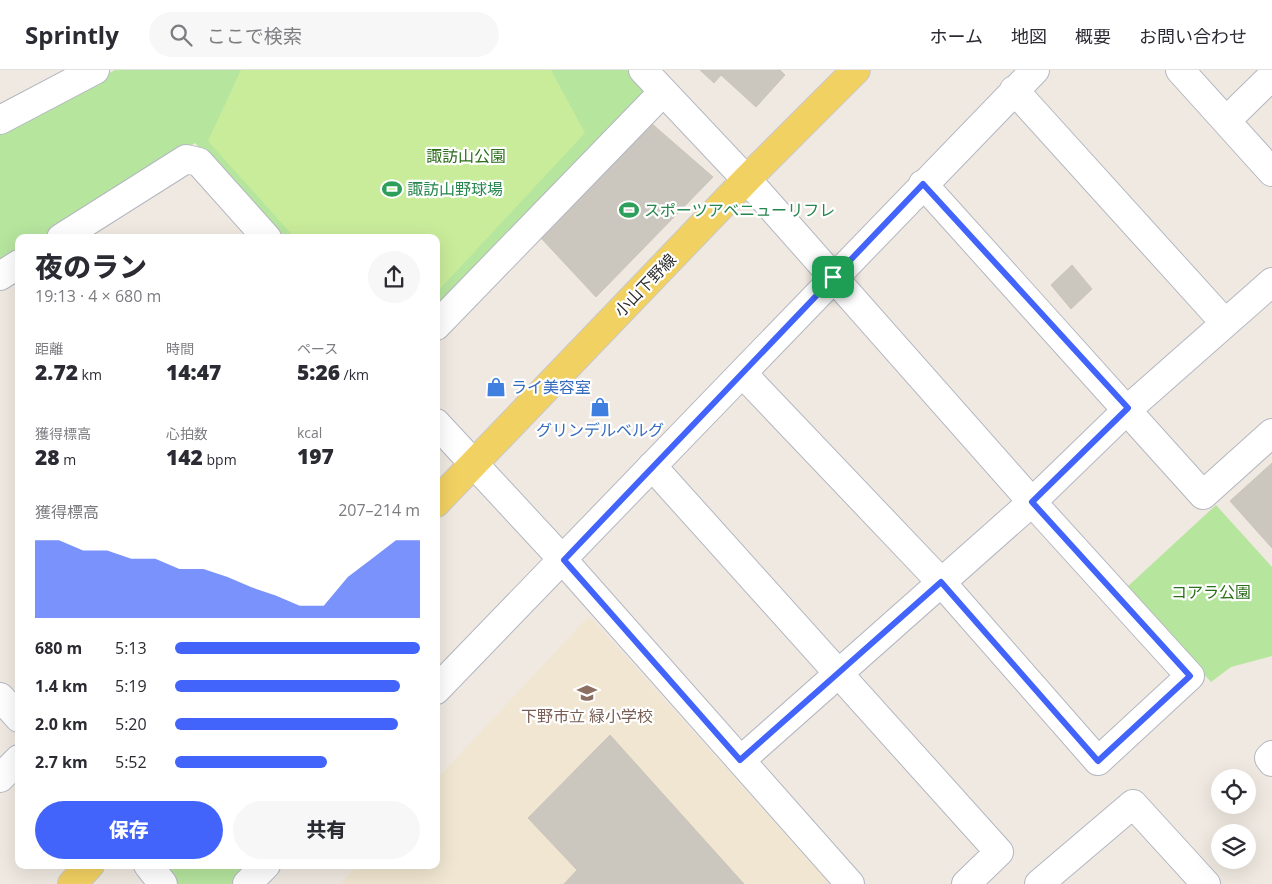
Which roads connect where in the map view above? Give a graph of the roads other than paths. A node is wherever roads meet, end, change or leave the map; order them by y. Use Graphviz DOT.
graph roads {
  1 [pos="95,70"];
  2 [pos="643,70"];
  3 [pos="856,70"];
  4 [pos="1035,70"];
  5 [pos="1180,70"];
  6 [pos="1272,76"];
  7 [pos="1014,90"];
  8 [pos="663,92"];
  9 [pos="0,120"];
  10 [pos="1226,122"];
  11 [pos="1272,172"];
  12 [pos="746,180"];
  13 [pos="923,184"];
  14 [pos="67,234"];
  15 [pos="262,234"];
  16 [pos="15,267"];
  17 [pos="0,276"];
  18 [pos="833,277"];
  19 [pos="1272,282"];
  20 [pos="440,322"];
  21 [pos="1225,323"];
  22 [pos="743,374"];
  23 [pos="1128,408"];
  24 [pos="440,427"];
  25 [pos="1272,433"];
  26 [pos="474,463"];
  27 [pos="652,466"];
  28 [pos="440,499"];
  29 [pos="1032,502"];
  30 [pos="564,560"];
  31 [pos="941,582"];
  32 [pos="839,674"];
  33 [pos="440,686"];
  34 [pos="0,697"];
  35 [pos="15,714"];
  36 [pos="1272,755"];
  37 [pos="740,760"];
  38 [pos="1272,762"];
  39 [pos="15,763"];
  40 [pos="0,778"];
  41 [pos="86,869"];
  42 [pos="151,869"];
  43 [pos="262,869"];
  44 [pos="72,884"];
  45 [pos="163,884"];
  46 [pos="247,884"];
  47 [pos="850,884"];
  48 [pos="966,884"];
  49 [pos="1039,884"];
  50 [pos="1206,884"];
  1 -- 9 [label="street"];
  2 -- 8 [label="street"];
  3 -- 12 [label="main road, 小山下野線"];
  4 -- 7 [label="street"];
  5 -- 10 [label="street"];
  6 -- 10 [label="street"];
  7 -- 13 [label="street"];
  7 -- 21 [label="street"];
  8 -- 12 [label="street"];
  8 -- 20 [label="street"];
  10 -- 11 [label="street"];
  12 -- 18 [label="street"];
  12 -- 26 [label="main road, 小山下野線"];
  13 -- 18 [label="street"];
  13 -- 23 [label="street"];
  14 -- 15 [label="street"];
  16 -- 17 [label="street"];
  18 -- 22 [label="street"];
  18 -- 29 [label="street"];
  19 -- 21 [label="street"];
  21 -- 23 [label="street"];
  22 -- 27 [label="street"];
  22 -- 31 [label="street"];
  23 -- 25 [label="street"];
  23 -- 29 [label="street"];
  24 -- 26 [label="street"];
  26 -- 28 [label="main road, 小山下野線"];
  26 -- 30 [label="street"];
  27 -- 30 [label="street"];
  27 -- 32 [label="street"];
  29 -- 31 [label="street"];
  29 -- 31 [label="street"];
  30 -- 33 [label="street"];
  30 -- 37 [label="street"];
  31 -- 32 [label="street"];
  32 -- 37 [label="street"];
  32 -- 48 [label="street"];
  34 -- 35 [label="street"];
  36 -- 38 [label="street"];
  37 -- 47 [label="street"];
  39 -- 40 [label="street"];
  41 -- 44 [label="main road"];
  42 -- 45 [label="street"];
  43 -- 46 [label="street"];
  49 -- 50 [label="street"];
}
